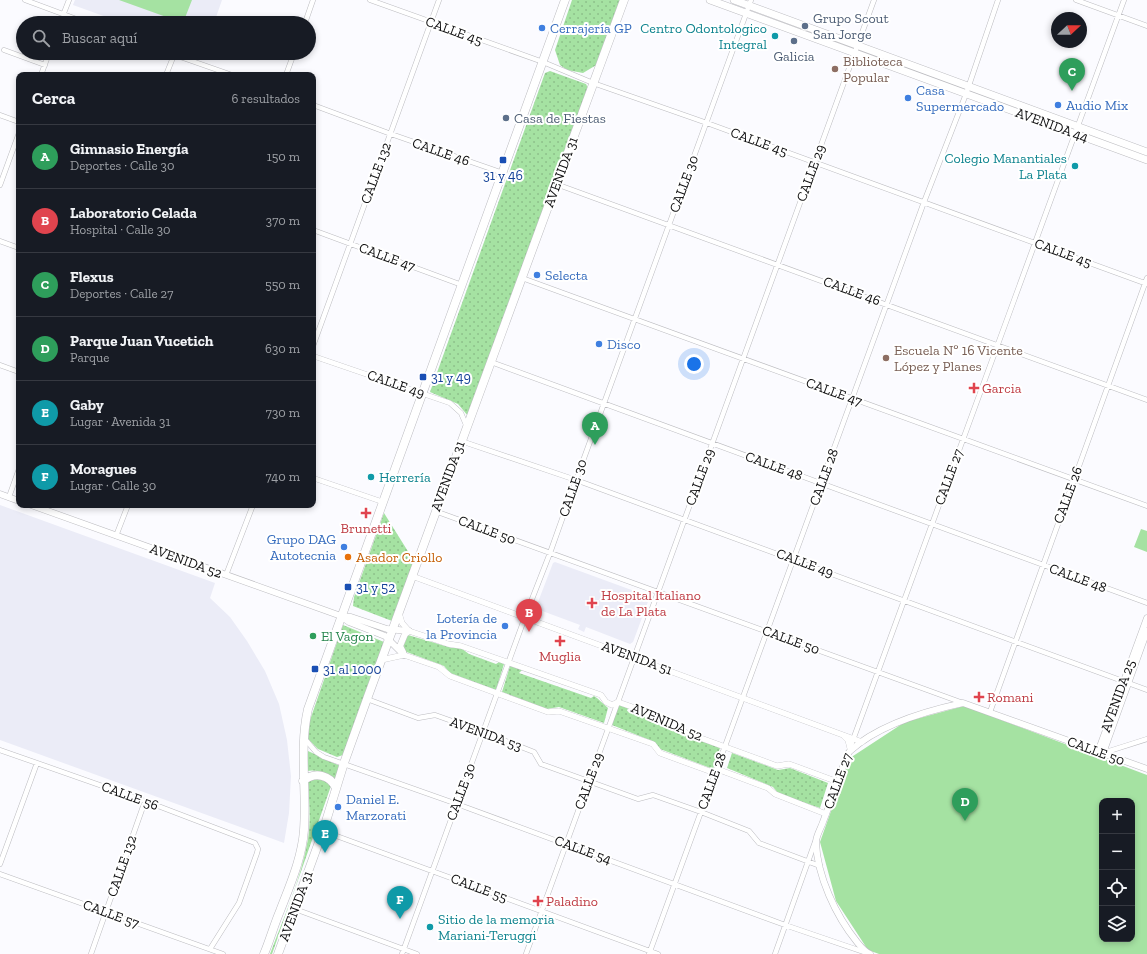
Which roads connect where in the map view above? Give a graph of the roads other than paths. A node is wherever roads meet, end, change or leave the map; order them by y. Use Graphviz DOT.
graph roads {
  1 [pos="25,0"];
  2 [pos="69,0"];
  3 [pos="313,0"];
  4 [pos="370,0"];
  5 [pos="439,0"];
  6 [pos="565,0"];
  7 [pos="624,0"];
  8 [pos="710,0"];
  9 [pos="734,0"];
  10 [pos="874,0"];
  11 [pos="998,0"];
  12 [pos="1076,0"];
  13 [pos="1124,0"];
  14 [pos="750,3"];
  15 [pos="746,13"];
  16 [pos="64,14"];
  17 [pos="69,16"];
  18 [pos="307,16"];
  19 [pos="1118,16"];
  20 [pos="431,22"];
  21 [pos="1147,26"];
  22 [pos="857,45"];
  23 [pos="4,50"];
  24 [pos="855,53"];
  25 [pos="16,54"];
  26 [pos="31,60"];
  27 [pos="47,60"];
  28 [pos="170,60"];
  29 [pos="189,60"];
  30 [pos="291,60"];
  31 [pos="543,62"];
  32 [pos="45,65"];
  33 [pos="42,72"];
  34 [pos="167,72"];
  35 [pos="223,72"];
  36 [pos="287,72"];
  37 [pos="593,83"];
  38 [pos="967,90"];
  39 [pos="316,105"];
  40 [pos="0,115"];
  41 [pos="16,121"];
  42 [pos="706,123"];
  43 [pos="1078,126"];
  44 [pos="391,134"];
  45 [pos="1075,134"];
  46 [pos="16,141"];
  47 [pos="1147,152"];
  48 [pos="1147,160"];
  49 [pos="815,162"];
  50 [pos="502,173"];
  51 [pos="556,184"];
  52 [pos="0,185"];
  53 [pos="924,202"];
  54 [pos="669,224"];
  55 [pos="316,231"];
  56 [pos="0,241"];
  57 [pos="1035,243"];
  58 [pos="350,244"];
  59 [pos="16,247"];
  60 [pos="778,264"];
  61 [pos="522,278"];
  62 [pos="1147,282"];
  63 [pos="462,285"];
  64 [pos="887,304"];
  65 [pos="634,319"];
  66 [pos="316,338"];
  67 [pos="998,345"];
  68 [pos="316,357"];
  69 [pos="743,359"];
  70 [pos="491,362"];
  71 [pos="0,365"];
  72 [pos="16,371"];
  73 [pos="1108,386"];
  74 [pos="423,394"];
  75 [pos="852,399"];
  76 [pos="1147,400"];
  77 [pos="604,403"];
  78 [pos="466,427"];
  79 [pos="963,439"];
  80 [pos="461,441"];
  81 [pos="713,443"];
  82 [pos="16,477"];
  83 [pos="316,479"];
  84 [pos="576,480"];
  85 [pos="1074,480"];
  86 [pos="822,483"];
  87 [pos="0,494"];
  88 [pos="9,497"];
  89 [pos="16,500"];
  90 [pos="383,502"];
  91 [pos="1147,506"];
  92 [pos="39,508"];
  93 [pos="127,508"];
  94 [pos="252,508"];
  95 [pos="435,512"];
  96 [pos="684,520"];
  97 [pos="932,524"];
  98 [pos="116,536"];
  99 [pos="550,553"];
  100 [pos="794,559"];
  101 [pos="1043,565"];
  102 [pos="226,575"];
  103 [pos="412,576"];
  104 [pos="658,592"];
  105 [pos="904,600"];
  106 [pos="1147,603"];
  107 [pos="398,612"];
  108 [pos="341,616"];
  109 [pos="525,617"];
  110 [pos="1147,618"];
  111 [pos="392,630"];
  112 [pos="1147,631"];
  113 [pos="409,632"];
  114 [pos="768,632"];
  115 [pos="389,639"];
  116 [pos="1016,641"];
  117 [pos="404,655"];
  118 [pos="634,657"];
  119 [pos="381,660"];
  120 [pos="509,662"];
  121 [pos="878,671"];
  122 [pos="1126,682"];
  123 [pos="1147,690"];
  124 [pos="497,693"];
  125 [pos="743,697"];
  126 [pos="367,699"];
  127 [pos="618,702"];
  128 [pos="963,703"];
  129 [pos="990,712"];
  130 [pos="609,727"];
  131 [pos="483,732"];
  132 [pos="842,734"];
  133 [pos="303,736"];
  134 [pos="854,739"];
  135 [pos="1147,739"];
  136 [pos="862,742"];
  137 [pos="725,746"];
  138 [pos="0,750"];
  139 [pos="849,750"];
  140 [pos="1100,752"];
  141 [pos="37,763"];
  142 [pos="344,763"];
  143 [pos="717,769"];
  144 [pos="1147,769"];
  145 [pos="303,781"];
  146 [pos="589,781"];
  147 [pos="838,782"];
  148 [pos="336,788"];
  149 [pos="145,801"];
  150 [pos="457,804"];
  151 [pos="701,812"];
  152 [pos="826,814"];
  153 [pos="323,831"];
  154 [pos="816,840"];
  155 [pos="566,844"];
  156 [pos="809,861"];
  157 [pos="0,864"];
  158 [pos="820,866"];
  159 [pos="432,871"];
  160 [pos="0,874"];
  161 [pos="675,884"];
  162 [pos="295,909"];
  163 [pos="542,911"];
  164 [pos="106,913"];
  165 [pos="785,924"];
  166 [pos="210,949"];
  167 [pos="403,952"];
  168 [pos="650,953"];
  169 [pos="868,953"];
  170 [pos="91,954"];
  171 [pos="223,954"];
  172 [pos="264,954"];
  173 [pos="278,954"];
  174 [pos="417,954"];
  175 [pos="526,954"];
  176 [pos="658,954"];
  177 [pos="775,954"];
  1 -- 16 [label="street"];
  2 -- 16 [label="street"];
  3 -- 18 [label="street"];
  4 -- 20 [label="street, CALLE 45"];
  5 -- 20 [label="street, CALLE 132"];
  6 -- 31 [label="highway, AVENIDA 31"];
  7 -- 37 [label="highway, AVENIDA 31"];
  8 -- 15 [label="main road, AVENIDA 44"];
  9 -- 14 [label="main road, AVENIDA 44"];
  10 -- 22 [label="street, CALLE 29"];
  11 -- 38 [label="street, CALLE 28"];
  12 -- 19 [label="street"];
  13 -- 19 [label="street, CALLE 27"];
  14 -- 15 [label="street, CALLE 30"];
  14 -- 22 [label="main road, AVENIDA 44"];
  15 -- 24 [label="main road, AVENIDA 44"];
  15 -- 42 [label="street, CALLE 30"];
  16 -- 17 [label="street"];
  19 -- 21 [label="street"];
  19 -- 43 [label="street, CALLE 27"];
  20 -- 31 [label="street, CALLE 45"];
  20 -- 44 [label="street, CALLE 132"];
  22 -- 24 [label="street, CALLE 29"];
  22 -- 38 [label="main road, AVENIDA 44"];
  23 -- 25 [label="street"];
  24 -- 38 [label="main road, AVENIDA 44"];
  24 -- 49 [label="street, CALLE 29"];
  26 -- 32 [label="street"];
  27 -- 32 [label="street"];
  28 -- 34 [label="street"];
  29 -- 35 [label="street"];
  30 -- 36 [label="street"];
  31 -- 37 [label="street, CALLE 45"];
  31 -- 50 [label="highway, AVENIDA 31"];
  32 -- 33 [label="street"];
  37 -- 42 [label="street, CALLE 45"];
  37 -- 51 [label="highway, AVENIDA 31"];
  38 -- 43 [label="main road, AVENIDA 44"];
  38 -- 45 [label="main road, AVENIDA 44"];
  38 -- 53 [label="street, CALLE 28"];
  39 -- 44 [label="street, CALLE 46"];
  40 -- 41 [label="street"];
  42 -- 49 [label="street, CALLE 45"];
  42 -- 54 [label="street, CALLE 30"];
  43 -- 45 [label="street, CALLE 27"];
  43 -- 47 [label="main road, AVENIDA 44"];
  44 -- 50 [label="street, CALLE 46"];
  44 -- 58 [label="street, CALLE 132"];
  45 -- 48 [label="main road, AVENIDA 44"];
  45 -- 57 [label="street, CALLE 27"];
  46 -- 52 [label="street"];
  49 -- 53 [label="street, CALLE 45"];
  49 -- 60 [label="street, CALLE 29"];
  50 -- 63 [label="highway, AVENIDA 31"];
  51 -- 54 [label="street, CALLE 46"];
  51 -- 61 [label="highway, AVENIDA 31"];
  53 -- 57 [label="street, CALLE 45"];
  53 -- 64 [label="street, CALLE 28"];
  54 -- 60 [label="street, CALLE 46"];
  54 -- 65 [label="street, CALLE 30"];
  55 -- 58 [label="street, CALLE 47"];
  56 -- 59 [label="street"];
  57 -- 62 [label="street, CALLE 45"];
  57 -- 67 [label="street, CALLE 27"];
  58 -- 63 [label="street, CALLE 47"];
  58 -- 66 [label="street, CALLE 132"];
  60 -- 64 [label="street, CALLE 46"];
  60 -- 69 [label="street, CALLE 29"];
  61 -- 65 [label="street, CALLE 47"];
  61 -- 70 [label="highway, AVENIDA 31"];
  62 -- 73 [label="street, CALLE 26"];
  63 -- 74 [label="highway, AVENIDA 31"];
  64 -- 67 [label="street, CALLE 46"];
  64 -- 75 [label="street, CALLE 28"];
  65 -- 69 [label="street, CALLE 47"];
  65 -- 77 [label="street, CALLE 30"];
  67 -- 73 [label="street, CALLE 46"];
  67 -- 79 [label="street, CALLE 27"];
  68 -- 74 [label="street, CALLE 49"];
  69 -- 75 [label="street, CALLE 47"];
  69 -- 81 [label="street, CALLE 29"];
  70 -- 77 [label="street, CALLE 48"];
  70 -- 78 [label="highway, AVENIDA 31"];
  71 -- 72 [label="street"];
  73 -- 76 [label="street, CALLE 46"];
  73 -- 85 [label="street, CALLE 26"];
  74 -- 78 [label="street, CALLE 49"];
  74 -- 90 [label="highway, AVENIDA 31"];
  75 -- 79 [label="street, CALLE 47"];
  75 -- 86 [label="street, CALLE 28"];
  77 -- 81 [label="street, CALLE 48"];
  77 -- 84 [label="street, CALLE 30"];
  78 -- 80 [label="highway, AVENIDA 31"];
  79 -- 85 [label="street, CALLE 47"];
  79 -- 97 [label="street, CALLE 27"];
  80 -- 84 [label="street, CALLE 49"];
  80 -- 95 [label="highway, AVENIDA 31"];
  81 -- 86 [label="street, CALLE 48"];
  81 -- 96 [label="street, CALLE 29"];
  82 -- 88 [label="street"];
  83 -- 90 [label="street"];
  84 -- 96 [label="street, CALLE 49"];
  84 -- 99 [label="street, CALLE 30"];
  85 -- 91 [label="street, CALLE 47"];
  85 -- 101 [label="street, CALLE 26"];
  86 -- 97 [label="street, CALLE 48"];
  86 -- 100 [label="street, CALLE 28"];
  87 -- 88 [label="main road"];
  88 -- 89 [label="main road"];
  90 -- 108 [label="highway, AVENIDA 31"];
  92 -- 98 [label="main road, AVENIDA 52"];
  93 -- 98 [label="street"];
  94 -- 102 [label="street"];
  95 -- 99 [label="street, CALLE 50"];
  95 -- 103 [label="highway, AVENIDA 31"];
  96 -- 100 [label="street, CALLE 49"];
  96 -- 104 [label="street, CALLE 29"];
  97 -- 101 [label="street, CALLE 48"];
  97 -- 105 [label="street, CALLE 27"];
  98 -- 102 [label="main road, AVENIDA 52"];
  99 -- 104 [label="street, CALLE 50"];
  99 -- 109 [label="street, CALLE 30"];
  100 -- 105 [label="street, CALLE 49"];
  100 -- 114 [label="street, CALLE 28"];
  101 -- 106 [label="street, CALLE 48"];
  101 -- 116 [label="street, CALLE 26"];
  102 -- 108 [label="main road, AVENIDA 52"];
  103 -- 107 [label="highway, AVENIDA 31"];
  103 -- 109 [label="street, AVENIDA 51"];
  104 -- 114 [label="street, CALLE 50"];
  104 -- 118 [label="street, CALLE 29"];
  105 -- 116 [label="street, CALLE 49"];
  105 -- 121 [label="street, CALLE 27"];
  107 -- 111 [label="highway, AVENIDA 31"];
  107 -- 113 [label="street"];
  108 -- 111 [label="main road, AVENIDA 52"];
  108 -- 115 [label="main road, AVENIDA 52"];
  108 -- 133 [label="highway, AVENIDA 31"];
  109 -- 118 [label="street, AVENIDA 51"];
  109 -- 120 [label="street, CALLE 30"];
  110 -- 122 [label="main road, AVENIDA 25"];
  111 -- 113 [label="main road, AVENIDA 52"];
  111 -- 115 [label="highway, AVENIDA 31"];
  112 -- 122 [label="main road, AVENIDA 25"];
  113 -- 117 [label="main road"];
  113 -- 120 [label="street, AVENIDA 52"];
  114 -- 121 [label="street, CALLE 50"];
  114 -- 125 [label="street, CALLE 28"];
  115 -- 117 [label="main road, AVENIDA 52"];
  115 -- 119 [label="highway, AVENIDA 31"];
  116 -- 122 [label="street, CALLE 49"];
  116 -- 129 [label="street, CALLE 26"];
  117 -- 119 [label="street"];
  117 -- 124 [label="street, AVENIDA 52"];
  118 -- 125 [label="street, AVENIDA 51"];
  118 -- 127 [label="street, CALLE 29"];
  119 -- 126 [label="highway, AVENIDA 31"];
  120 -- 124 [label="street, CALLE 30"];
  120 -- 127 [label="street, AVENIDA 52"];
  121 -- 128 [label="street, CALLE 50"];
  121 -- 134 [label="street, CALLE 27"];
  122 -- 123 [label="street, CALLE 49"];
  122 -- 140 [label="main road, AVENIDA 25"];
  124 -- 130 [label="street, AVENIDA 52"];
  124 -- 131 [label="street, CALLE 30"];
  125 -- 132 [label="street, AVENIDA 51"];
  125 -- 137 [label="street, CALLE 28"];
  126 -- 131 [label="street, AVENIDA 53"];
  126 -- 142 [label="highway, AVENIDA 31"];
  127 -- 130 [label="street, CALLE 29"];
  127 -- 137 [label="street, AVENIDA 52"];
  128 -- 129 [label="main road, CALLE 50"];
  128 -- 136 [label="main road"];
  129 -- 140 [label="main road, CALLE 50"];
  130 -- 143 [label="street, AVENIDA 52"];
  130 -- 146 [label="street, CALLE 29"];
  131 -- 146 [label="street, AVENIDA 53"];
  131 -- 150 [label="street, CALLE 30"];
  132 -- 134 [label="street, AVENIDA 51"];
  132 -- 139 [label="street"];
  133 -- 142 [label="street, CALLE 54"];
  133 -- 145 [label="highway, AVENIDA 31"];
  134 -- 136 [label="street, AVENIDA 51"];
  134 -- 139 [label="street, CALLE 27"];
  135 -- 140 [label="street"];
  136 -- 139 [label="main road"];
  137 -- 143 [label="street, CALLE 28"];
  137 -- 147 [label="street, AVENIDA 52"];
  138 -- 141 [label="street, CALLE 56"];
  139 -- 147 [label="main road, CALLE 27"];
  140 -- 144 [label="main road, CALLE 50"];
  141 -- 149 [label="street, CALLE 56"];
  141 -- 157 [label="street"];
  142 -- 148 [label="highway, AVENIDA 31"];
  142 -- 150 [label="street, CALLE 54"];
  143 -- 151 [label="street, CALLE 28"];
  143 -- 152 [label="street, AVENIDA 52"];
  145 -- 148 [label="highway"];
  145 -- 172 [label="highway, AVENIDA 31"];
  146 -- 151 [label="street, AVENIDA 53"];
  146 -- 155 [label="street, CALLE 29"];
  147 -- 152 [label="main road, CALLE 27"];
  148 -- 153 [label="highway, AVENIDA 31"];
  149 -- 164 [label="street, CALLE 132"];
  149 -- 166 [label="street, CALLE 56"];
  150 -- 155 [label="street, CALLE 54"];
  150 -- 159 [label="street, CALLE 30"];
  151 -- 156 [label="street, AVENIDA 53"];
  151 -- 161 [label="street, CALLE 28"];
  152 -- 154 [label="main road, CALLE 27"];
  153 -- 159 [label="street, CALLE 55"];
  153 -- 162 [label="highway, AVENIDA 31"];
  154 -- 156 [label="street, CALLE 27"];
  154 -- 158 [label="main road"];
  155 -- 161 [label="street, CALLE 54"];
  155 -- 163 [label="street, CALLE 29"];
  156 -- 158 [label="street, AVENIDA 53"];
  156 -- 165 [label="street, CALLE 27"];
  158 -- 169 [label="main road"];
  159 -- 163 [label="street, CALLE 55"];
  159 -- 167 [label="street, CALLE 30"];
  160 -- 164 [label="street, CALLE 57"];
  161 -- 165 [label="street, CALLE 54"];
  161 -- 168 [label="street, CALLE 28"];
  162 -- 167 [label="street"];
  162 -- 173 [label="highway, AVENIDA 31"];
  163 -- 168 [label="street, CALLE 55"];
  163 -- 175 [label="street, CALLE 29"];
  164 -- 166 [label="street, CALLE 57"];
  164 -- 170 [label="street, CALLE 132"];
  165 -- 169 [label="street, CALLE 54"];
  165 -- 177 [label="street, CALLE 27"];
  166 -- 171 [label="street, CALLE 57"];
  167 -- 174 [label="street"];
  168 -- 176 [label="street, CALLE 55"];
}
